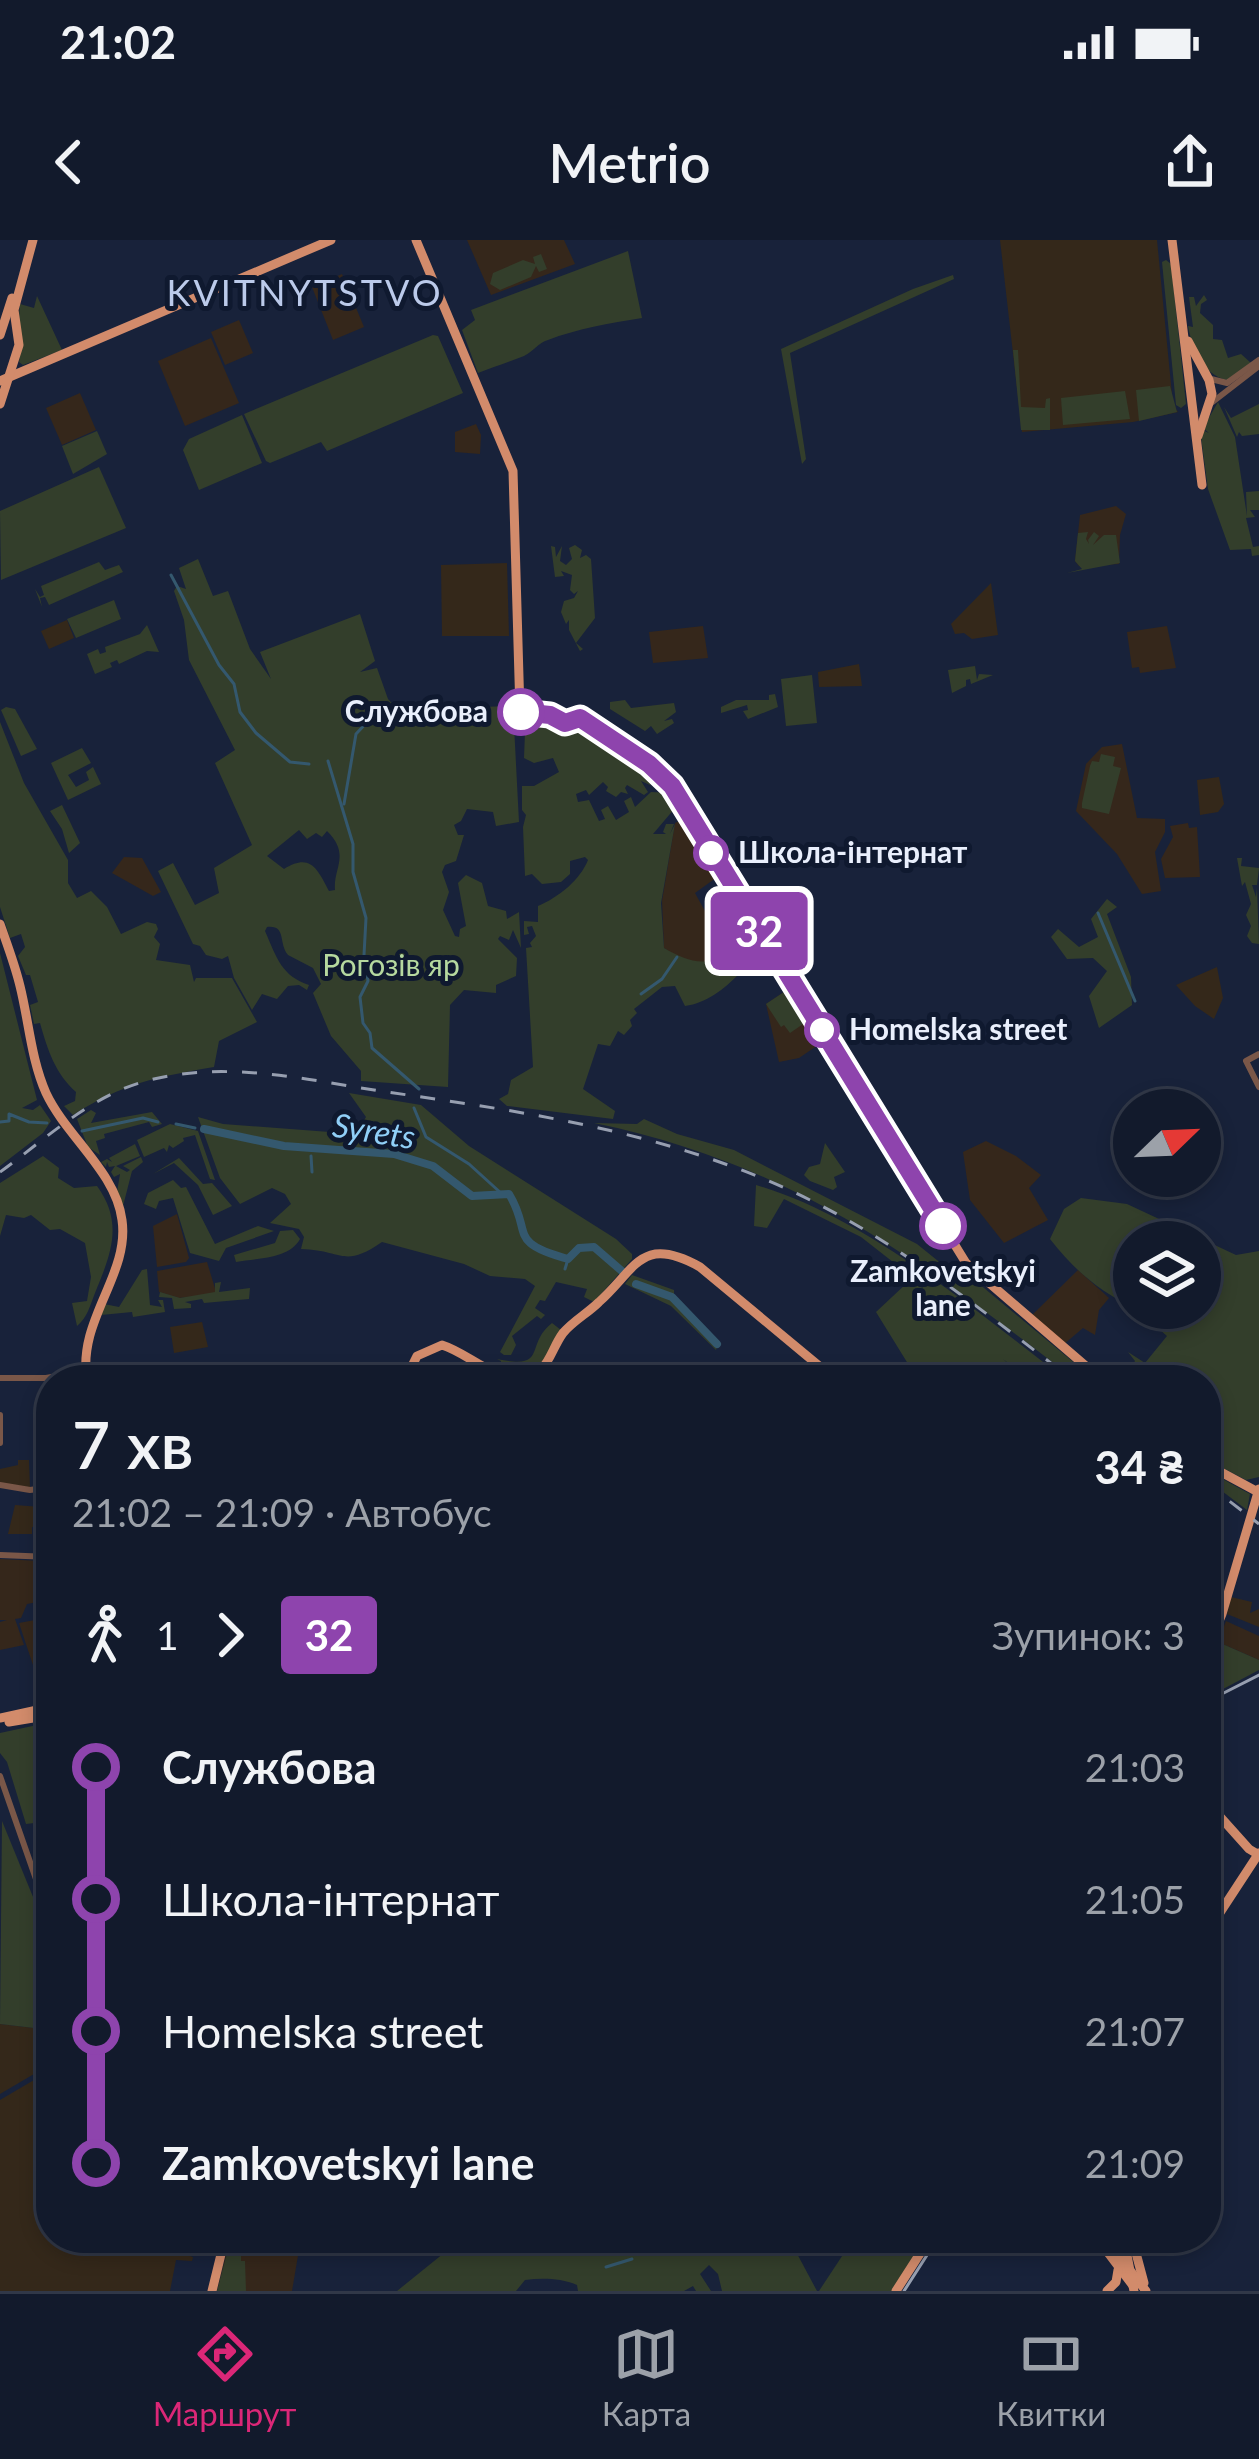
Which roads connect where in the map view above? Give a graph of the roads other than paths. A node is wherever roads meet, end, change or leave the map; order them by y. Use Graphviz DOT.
graph roads {
  1 [pos="33,240"];
  2 [pos="331,240"];
  3 [pos="416,240"];
  4 [pos="1174,240"];
  5 [pos="8,305"];
  6 [pos="0,336"];
  7 [pos="17,337"];
  8 [pos="15,359"];
  9 [pos="1259,363"];
  10 [pos="26,370"];
  11 [pos="1207,376"];
  12 [pos="4,379"];
  13 [pos="1188,383"];
  14 [pos="1190,398"];
  15 [pos="0,404"];
  16 [pos="1209,405"];
  17 [pos="1198,460"];
  18 [pos="1202,485"];
  19 [pos="0,924"];
  20 [pos="0,938"];
  21 [pos="1259,1054"];
  22 [pos="1259,1087"];
  23 [pos="69,1134"];
  24 [pos="82,1365"];
  25 [pos="412,1365"];
  26 [pos="481,1365"];
  27 [pos="546,1365"];
  28 [pos="818,1365"];
  29 [pos="1084,1365"];
  30 [pos="0,1378"];
  31 [pos="36,1378"];
  32 [pos="0,1415"];
  33 [pos="0,1443"];
  34 [pos="1221,1472"];
  35 [pos="0,1485"];
  36 [pos="36,1489"];
  37 [pos="1258,1490"];
  38 [pos="0,1555"];
  39 [pos="36,1556"];
  40 [pos="1221,1615"];
  41 [pos="36,1715"];
  42 [pos="0,1721"];
  43 [pos="0,1776"];
  44 [pos="1221,1816"];
  45 [pos="1258,1852"];
  46 [pos="36,1879"];
  47 [pos="1221,1908"];
  48 [pos="219,2253"];
  49 [pos="921,2253"];
  50 [pos="1110,2253"];
  51 [pos="1113,2253"];
  52 [pos="1115,2253"];
  53 [pos="1130,2253"];
  54 [pos="1118,2270"];
  55 [pos="1138,2290"];
  56 [pos="210,2291"];
  57 [pos="896,2291"];
  58 [pos="1107,2291"];
  59 [pos="1117,2291"];
  1 -- 5 [label="main road"];
  2 -- 10 [label="main road"];
  3 -- 29 [label="main road"];
  4 -- 11 [label="main road"];
  4 -- 13 [label="main road"];
  5 -- 6 [label="main road"];
  5 -- 7 [label="main road"];
  6 -- 7 [label="main road"];
  7 -- 8 [label="main road"];
  8 -- 10 [label="main road"];
  8 -- 12 [label="main road"];
  9 -- 11 [label="street"];
  9 -- 16 [label="street"];
  10 -- 12 [label="main road"];
  11 -- 13 [label="main road"];
  11 -- 16 [label="main road"];
  12 -- 15 [label="main road"];
  13 -- 14 [label="main road"];
  14 -- 16 [label="main road"];
  14 -- 17 [label="main road"];
  16 -- 17 [label="main road"];
  17 -- 18 [label="main road"];
  19 -- 23 [label="main road"];
  20 -- 23 [label="main road"];
  21 -- 22 [label="street"];
  23 -- 24 [label="main road"];
  25 -- 26 [label="main road"];
  27 -- 28 [label="main road"];
  30 -- 31 [label="street"];
  32 -- 33 [label="street"];
  34 -- 37 [label="main road"];
  35 -- 36 [label="street"];
  37 -- 40 [label="main road"];
  38 -- 39 [label="street"];
  41 -- 42 [label="main road"];
  43 -- 46 [label="street"];
  44 -- 45 [label="main road"];
  45 -- 47 [label="main road"];
  48 -- 56 [label="main road"];
  49 -- 57 [label="main road"];
  50 -- 54 [label="main road"];
  51 -- 55 [label="main road"];
  52 -- 55 [label="main road"];
  53 -- 55 [label="main road, bridge"];
  54 -- 55 [label="main road"];
  54 -- 58 [label="main road"];
  55 -- 59 [label="main road"];
}
